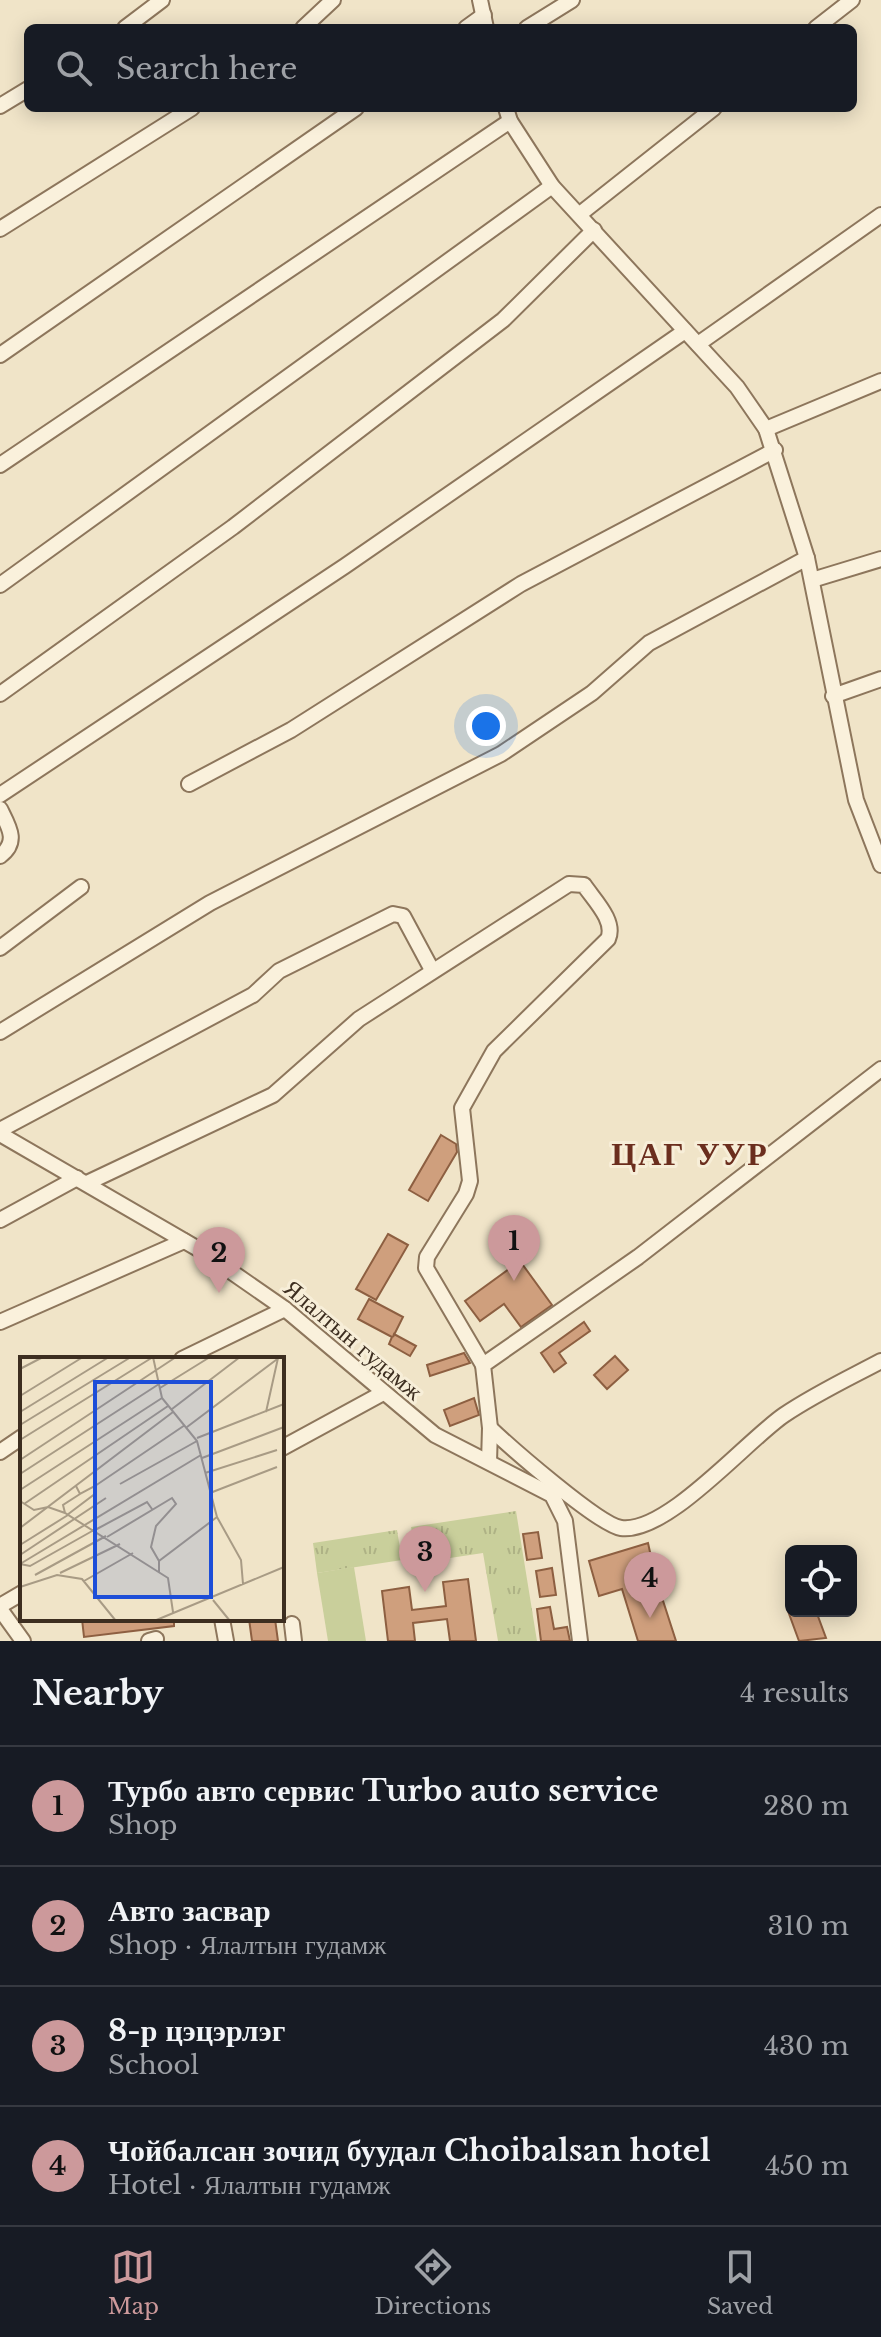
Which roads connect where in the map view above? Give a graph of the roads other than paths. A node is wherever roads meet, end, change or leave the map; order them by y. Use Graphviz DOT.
graph roads {
  1 [pos="162,0"];
  2 [pos="333,0"];
  3 [pos="480,0"];
  4 [pos="572,0"];
  5 [pos="852,0"];
  6 [pos="485,22"];
  7 [pos="130,24"];
  8 [pos="307,24"];
  9 [pos="533,24"];
  10 [pos="821,24"];
  11 [pos="24,91"];
  12 [pos="0,106"];
  13 [pos="186,112"];
  14 [pos="350,112"];
  15 [pos="709,112"];
  16 [pos="508,114"];
  17 [pos="552,186"];
  18 [pos="580,214"];
  19 [pos="881,215"];
  20 [pos="0,229"];
  21 [pos="594,230"];
  22 [pos="685,331"];
  23 [pos="698,344"];
  24 [pos="0,355"];
  25 [pos="881,381"];
  26 [pos="766,429"];
  27 [pos="775,450"];
  28 [pos="0,465"];
  29 [pos="807,558"];
  30 [pos="881,559"];
  31 [pos="812,580"];
  32 [pos="0,585"];
  33 [pos="881,679"];
  34 [pos="0,694"];
  35 [pos="833,696"];
  36 [pos="189,784"];
  37 [pos="0,795"];
  38 [pos="0,809"];
  39 [pos="878,848"];
  40 [pos="0,856"];
  41 [pos="881,865"];
  42 [pos="81,887"];
  43 [pos="0,948"];
  44 [pos="432,970"];
  45 [pos="0,1032"];
  46 [pos="881,1069"];
  47 [pos="0,1132"];
  48 [pos="82,1180"];
  49 [pos="0,1220"];
  50 [pos="184,1241"];
  51 [pos="285,1309"];
  52 [pos="0,1322"];
  53 [pos="186,1357"];
  54 [pos="881,1361"];
  55 [pos="483,1365"];
  56 [pos="383,1393"];
  57 [pos="490,1428"];
  58 [pos="20,1438"];
  59 [pos="284,1447"];
  60 [pos="0,1452"];
  61 [pos="489,1462"];
  62 [pos="20,1594"];
  63 [pos="0,1607"];
  64 [pos="222,1621"];
  65 [pos="292,1624"];
  66 [pos="23,1641"];
  67 [pos="226,1641"];
  68 [pos="294,1641"];
  69 [pos="580,1641"];
  1 -- 7 [label="street"];
  2 -- 8 [label="street"];
  3 -- 6 [label="street"];
  4 -- 9 [label="street"];
  5 -- 10 [label="street"];
  11 -- 12 [label="street"];
  13 -- 20 [label="street"];
  14 -- 24 [label="street"];
  15 -- 18 [label="street"];
  16 -- 17 [label="street"];
  16 -- 28 [label="street"];
  17 -- 18 [label="street"];
  17 -- 32 [label="street"];
  18 -- 21 [label="street"];
  19 -- 23 [label="street"];
  21 -- 22 [label="street"];
  21 -- 34 [label="street"];
  22 -- 23 [label="street"];
  22 -- 37 [label="street"];
  23 -- 26 [label="street"];
  25 -- 26 [label="street"];
  26 -- 27 [label="street"];
  27 -- 29 [label="street"];
  27 -- 36 [label="street"];
  29 -- 31 [label="street"];
  29 -- 45 [label="street"];
  30 -- 31 [label="street"];
  31 -- 35 [label="street"];
  33 -- 35 [label="street"];
  35 -- 39 [label="street"];
  38 -- 40 [label="street"];
  39 -- 41 [label="street"];
  42 -- 43 [label="street"];
  44 -- 47 [label="street"];
  44 -- 48 [label="street"];
  44 -- 55 [label="street"];
  46 -- 55 [label="street"];
  47 -- 48 [label="street, Ялалтын гудамж"];
  48 -- 49 [label="street"];
  48 -- 50 [label="street, Ялалтын гудамж"];
  50 -- 51 [label="street, Ялалтын гудамж"];
  50 -- 52 [label="street"];
  51 -- 53 [label="street"];
  51 -- 56 [label="street, Ялалтын гудамж"];
  54 -- 57 [label="street"];
  55 -- 57 [label="street"];
  56 -- 59 [label="street"];
  56 -- 61 [label="street, Ялалтын гудамж"];
  57 -- 61 [label="street"];
  58 -- 60 [label="street"];
  61 -- 69 [label="street, Ялалтын гудамж"];
  62 -- 63 [label="street"];
  63 -- 66 [label="street"];
  64 -- 67 [label="street"];
  65 -- 68 [label="street"];
}
